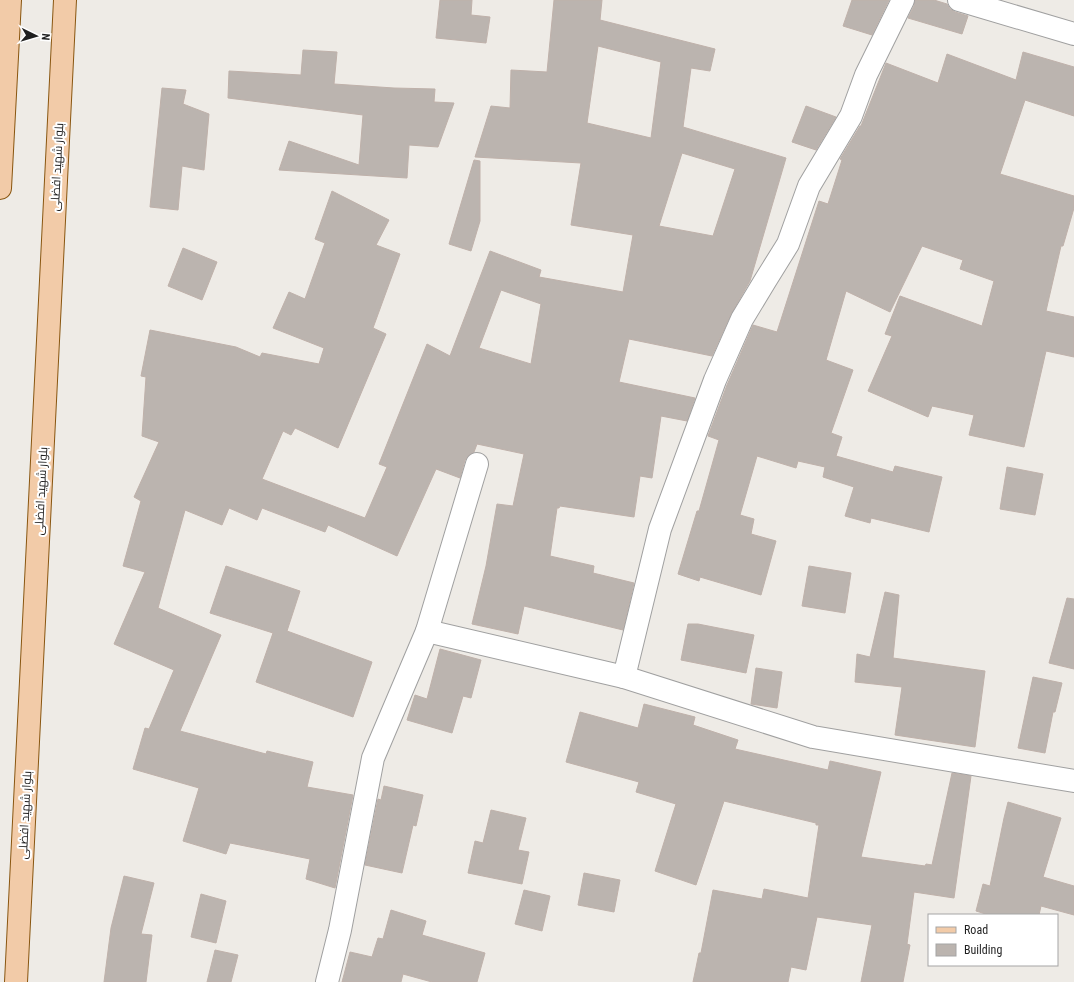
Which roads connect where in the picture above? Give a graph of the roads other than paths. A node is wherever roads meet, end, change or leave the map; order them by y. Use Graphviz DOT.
graph roads {
  1 [pos="10,0"];
  2 [pos="65,0"];
  3 [pos="903,0"];
  4 [pos="959,0"];
  5 [pos="1074,34"];
  6 [pos="0,188"];
  7 [pos="477,464"];
  8 [pos="427,631"];
  9 [pos="624,677"];
  10 [pos="1074,781"];
  11 [pos="16,982"];
  12 [pos="327,982"];
  1 -- 6 [label="main road"];
  2 -- 11 [label="main road, بلوار شهید افضلی"];
  3 -- 9 [label="street"];
  4 -- 5 [label="street"];
  7 -- 8 [label="street"];
  8 -- 9 [label="street"];
  8 -- 12 [label="street"];
  9 -- 10 [label="street"];
}
